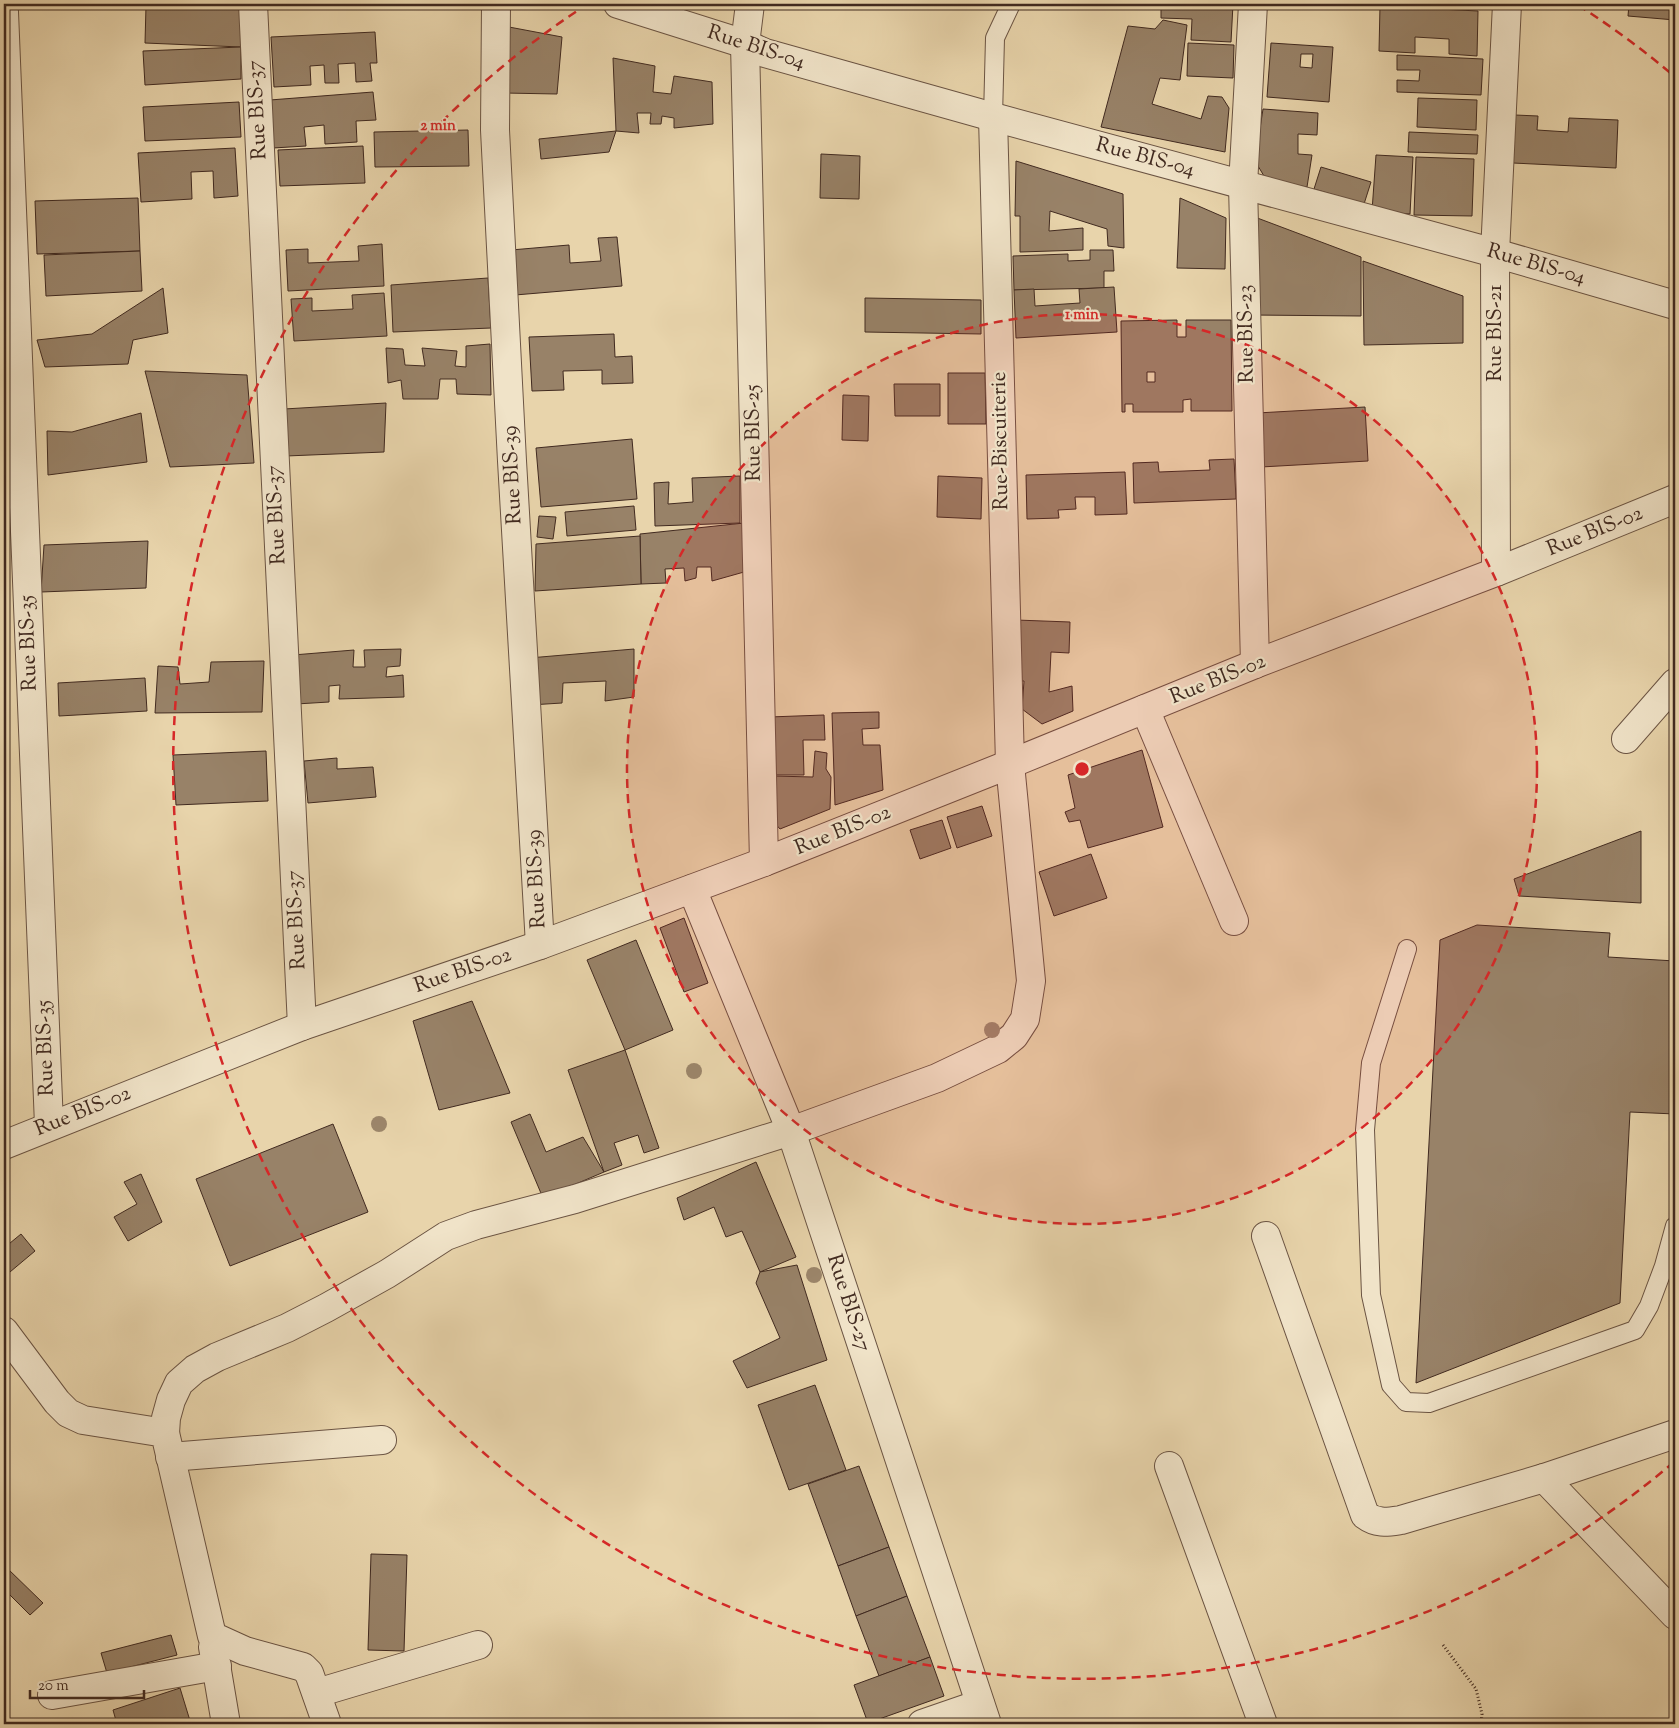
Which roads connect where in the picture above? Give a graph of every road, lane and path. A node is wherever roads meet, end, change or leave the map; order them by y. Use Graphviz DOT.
graph roads {
  1 [pos="253,4"];
  2 [pos="496,4"];
  3 [pos="618,4"];
  4 [pos="750,4"];
  5 [pos="1011,4"];
  6 [pos="1253,4"];
  7 [pos="1507,4"];
  8 [pos="4,12"];
  9 [pos="755,48"];
  10 [pos="993,117"];
  11 [pos="1243,185"];
  12 [pos="1495,253"];
  13 [pos="1675,305"];
  14 [pos="1675,499"];
  15 [pos="1496,572"];
  16 [pos="1255,664"];
  17 [pos="1675,683"];
  18 [pos="1145,710"];
  19 [pos="1626,739"];
  20 [pos="1010,764"];
  21 [pos="764,862"];
  22 [pos="692,889"];
  23 [pos="1234,921"];
  24 [pos="540,945"];
  25 [pos="1407,950"];
  26 [pos="302,1026"];
  27 [pos="49,1125"];
  28 [pos="791,1130"];
  29 [pos="4,1145"];
  30 [pos="1675,1226"];
  31 [pos="1266,1236"];
  32 [pos="4,1331"];
  33 [pos="1675,1434"];
  34 [pos="382,1440"];
  35 [pos="168,1445"];
  36 [pos="1169,1466"];
  37 [pos="1544,1478"];
  38 [pos="1675,1615"];
  39 [pos="212,1636"];
  40 [pos="478,1645"];
  41 [pos="1443,1645"];
  42 [pos="216,1666"];
  43 [pos="317,1693"];
  44 [pos="52,1695"];
  45 [pos="983,1714"];
  46 [pos="226,1724"];
  47 [pos="327,1724"];
  48 [pos="922,1724"];
  49 [pos="1263,1724"];
  50 [pos="1481,1724"];
  1 -- 26 [label="street, Rue BIS-37"];
  2 -- 24 [label="street, Rue BIS-39"];
  3 -- 9 [label="street, Rue BIS-04"];
  4 -- 9 [label="street, Rue BIS-25"];
  5 -- 10 [label="lane"];
  6 -- 11 [label="street, Rue BIS-23"];
  7 -- 12 [label="street, Rue BIS-21"];
  8 -- 27 [label="street, Rue BIS-35"];
  9 -- 10 [label="street, Rue BIS-04"];
  9 -- 21 [label="street, Rue BIS-25"];
  10 -- 11 [label="street, Rue BIS-04"];
  10 -- 20 [label="street, Rue-Biscuiterie"];
  11 -- 12 [label="street, Rue BIS-04"];
  11 -- 16 [label="street, Rue BIS-23"];
  12 -- 13 [label="street, Rue BIS-04"];
  12 -- 15 [label="street, Rue BIS-21"];
  14 -- 15 [label="street, Rue BIS-02"];
  15 -- 16 [label="street, Rue BIS-02"];
  16 -- 18 [label="street, Rue BIS-02"];
  17 -- 19 [label="street"];
  18 -- 20 [label="street, Rue BIS-02"];
  18 -- 23 [label="street"];
  20 -- 21 [label="street, Rue BIS-02"];
  20 -- 28 [label="street, Rue-Biscuiterie"];
  21 -- 22 [label="street, Rue BIS-02"];
  22 -- 24 [label="street, Rue BIS-02"];
  22 -- 28 [label="street, Rue BIS-27"];
  24 -- 26 [label="street, Rue BIS-02"];
  25 -- 30 [label="lane"];
  26 -- 27 [label="street, Rue BIS-02"];
  27 -- 29 [label="street, Rue BIS-02"];
  28 -- 35 [label="street, Rue-Biscuiterie"];
  28 -- 45 [label="street, Rue BIS-27"];
  31 -- 37 [label="street"];
  32 -- 35 [label="street"];
  33 -- 37 [label="street"];
  34 -- 35 [label="street"];
  35 -- 39 [label="street"];
  36 -- 49 [label="street"];
  37 -- 38 [label="street"];
  39 -- 42 [label="street"];
  39 -- 43 [label="street"];
  40 -- 43 [label="street"];
  41 -- 50 [label="path"];
  42 -- 44 [label="street"];
  42 -- 46 [label="street"];
  43 -- 47 [label="street"];
  45 -- 48 [label="street"];
}
